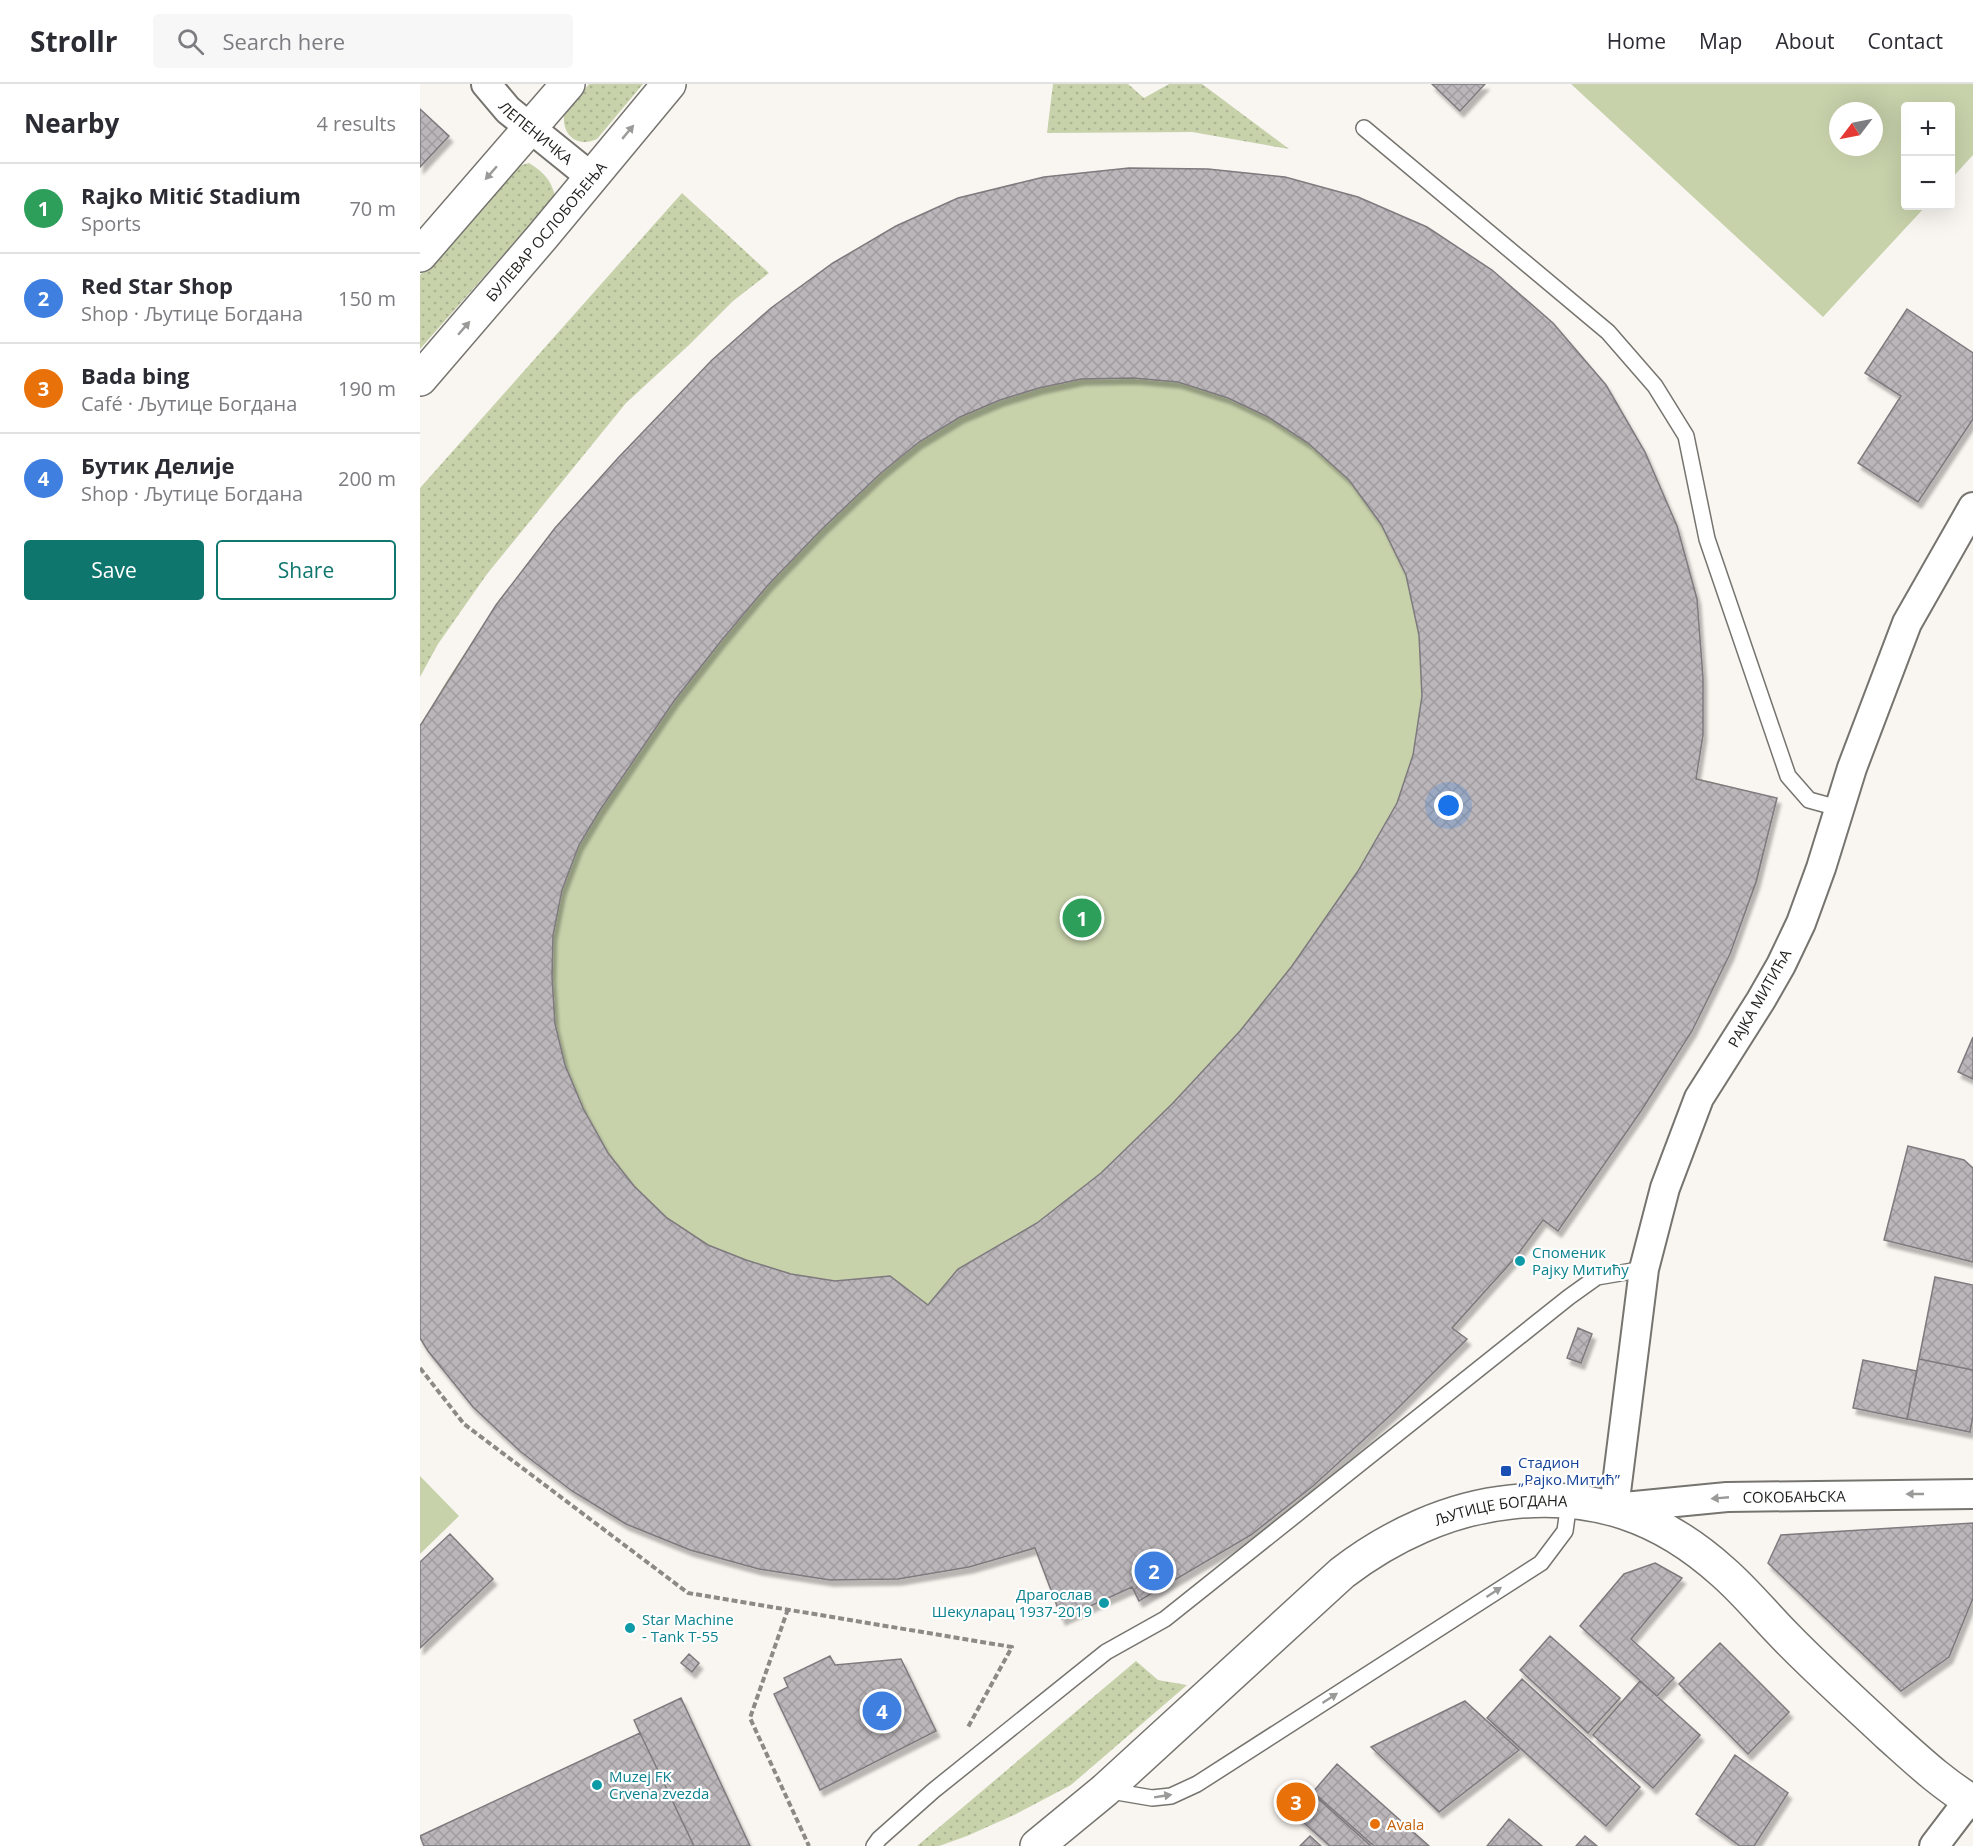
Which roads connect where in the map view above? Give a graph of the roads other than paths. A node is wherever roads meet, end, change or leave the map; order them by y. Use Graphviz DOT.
graph roads {
  1 [pos="486,84"];
  2 [pos="568,84"];
  3 [pos="669,84"];
  4 [pos="1364,128"];
  5 [pos="530,129"];
  6 [pos="591,177"];
  7 [pos="420,255"];
  8 [pos="420,379"];
  9 [pos="1973,507"];
  10 [pos="1838,808"];
  11 [pos="1644,1269"];
  12 [pos="1973,1494"];
  13 [pos="1569,1502"];
  14 [pos="1614,1508"];
  15 [pos="1105,1790"];
  16 [pos="1971,1801"];
  17 [pos="874,1846"];
  18 [pos="1037,1846"];
  19 [pos="1934,1846"];
  1 -- 5 [label="street, ЛЕПЕНИЧКА"];
  2 -- 5 [label="street"];
  6 -- 3 [label="street, БУЛЕВАР ОСЛОБОЂЕЊА, one-way"];
  4 -- 10 [label="lane"];
  5 -- 6 [label="street, ЛЕПЕНИЧКА"];
  5 -- 7 [label="street, one-way"];
  8 -- 6 [label="street, БУЛЕВАР ОСЛОБОЂЕЊА, one-way"];
  9 -- 10 [label="street, РАЈКА МИТИЋА"];
  10 -- 11 [label="street, РАЈКА МИТИЋА"];
  11 -- 14 [label="street, РАЈКА МИТИЋА"];
  11 -- 17 [label="lane"];
  12 -- 14 [label="street, СОКОБАЊСКА, one-way"];
  13 -- 14 [label="street, ЉУТИЦЕ БОГДАНА"];
  13 -- 15 [label="street, ЉУТИЦЕ БОГДАНА"];
  15 -- 13 [label="lane, one-way"];
  14 -- 16 [label="street, ЉУТИЦЕ БОГДАНА"];
  15 -- 18 [label="street, ЉУТИЦЕ БОГДАНА"];
  16 -- 19 [label="street"];
}
